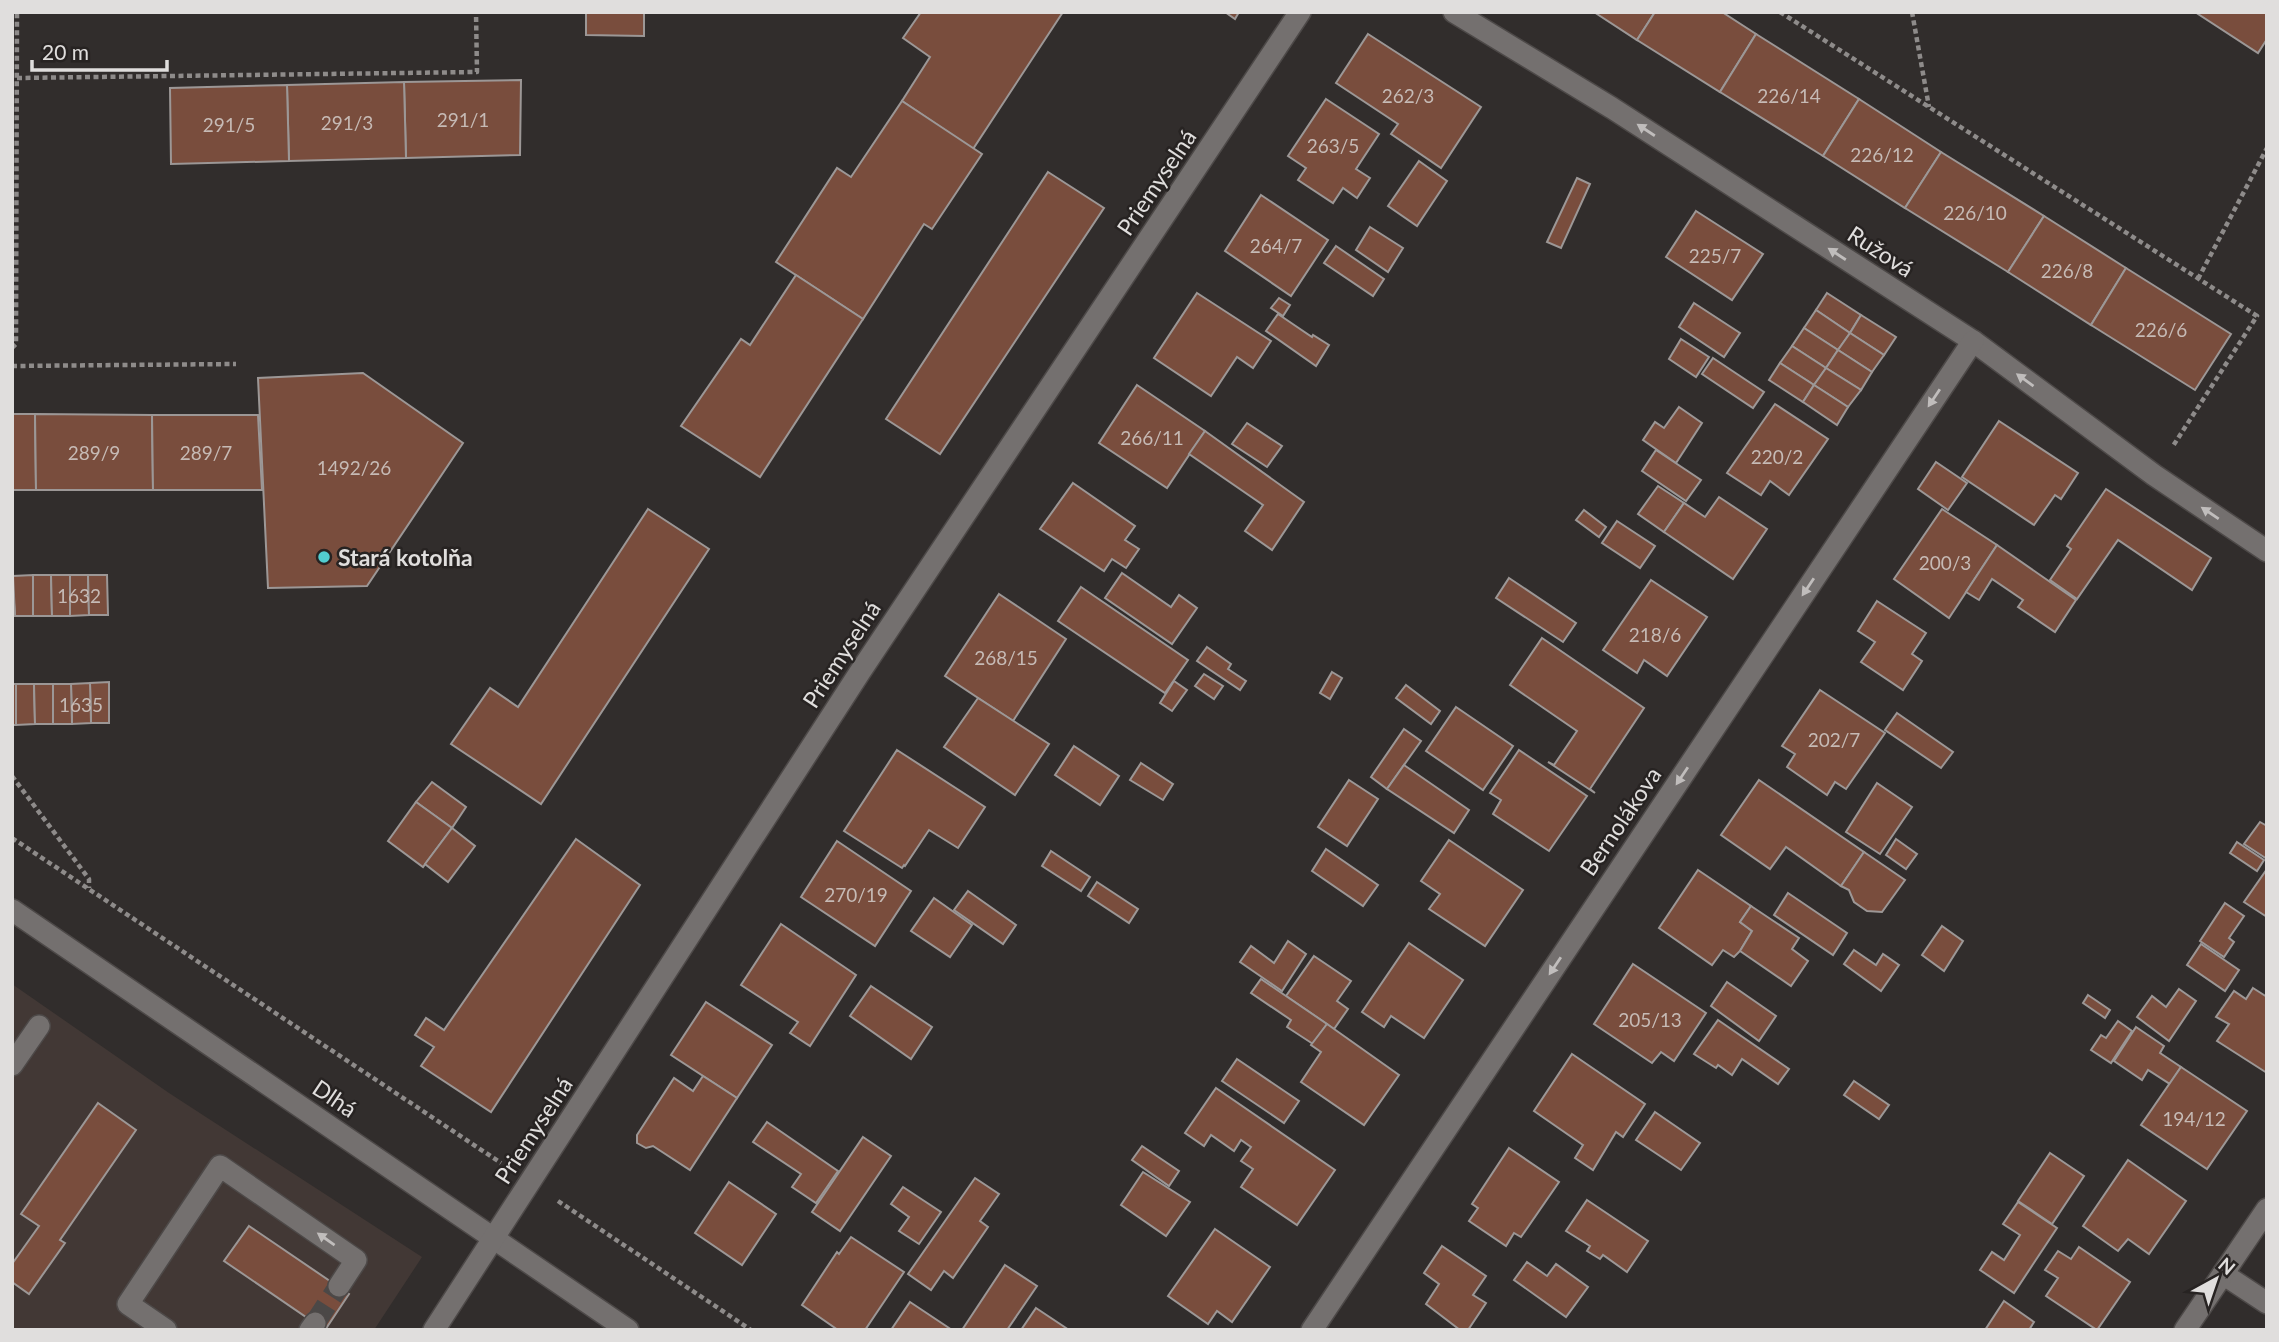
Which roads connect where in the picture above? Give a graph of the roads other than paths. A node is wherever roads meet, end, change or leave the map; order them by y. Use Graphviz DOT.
graph roads {
  1 [pos="1300,12"];
  2 [pos="1454,12"];
  3 [pos="1972,341"];
  4 [pos="2267,551"];
  5 [pos="12,910"];
  6 [pos="39,1026"];
  7 [pos="12,1065"];
  8 [pos="2267,1209"];
  9 [pos="494,1238"];
  10 [pos="2223,1274"];
  11 [pos="339,1286"];
  12 [pos="2267,1303"];
  13 [pos="166,1330"];
  14 [pos="433,1330"];
  15 [pos="628,1330"];
  16 [pos="1312,1330"];
  17 [pos="2185,1330"];
  1 -- 9 [label="street, Priemyselná"];
  3 -- 2 [label="street, Ružová, one-way"];
  4 -- 3 [label="street, Ružová, one-way"];
  3 -- 16 [label="street, Bernolákova, one-way"];
  5 -- 9 [label="street, Dlhá"];
  6 -- 7 [label="street"];
  8 -- 10 [label="street"];
  9 -- 14 [label="street, Priemyselná"];
  9 -- 15 [label="street, Dlhá"];
  10 -- 12 [label="street"];
  10 -- 17 [label="street"];
  11 -- 13 [label="street, one-way"];
}
